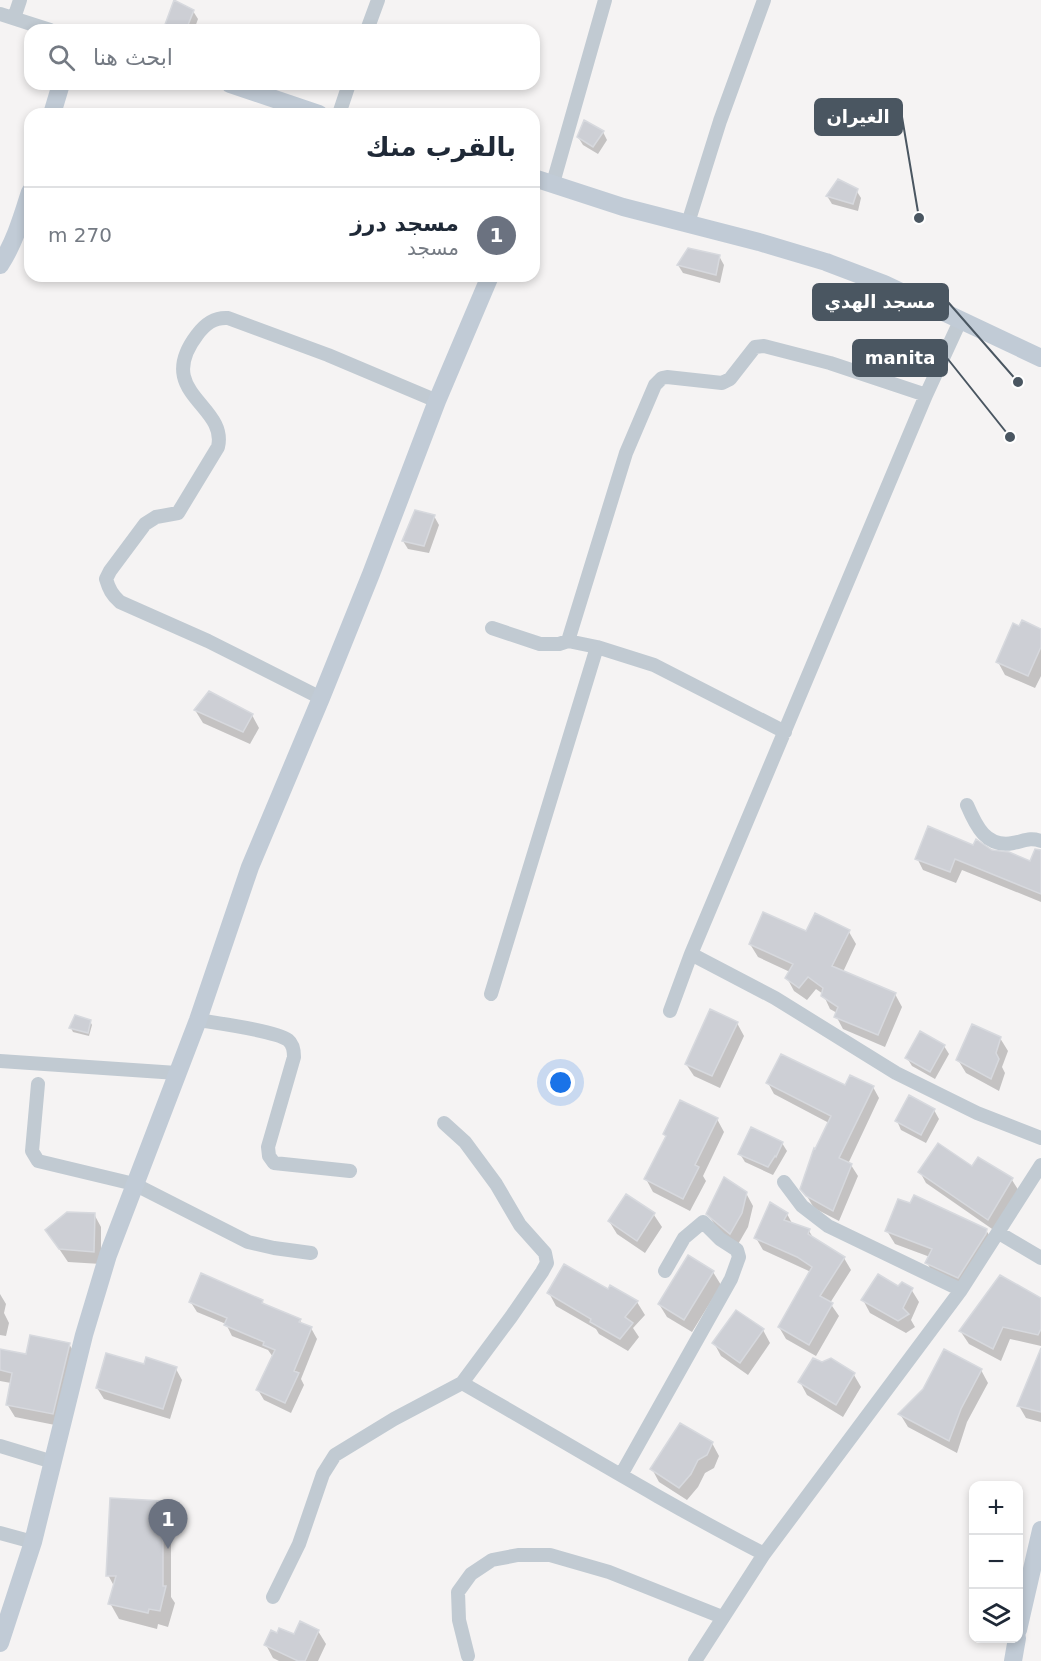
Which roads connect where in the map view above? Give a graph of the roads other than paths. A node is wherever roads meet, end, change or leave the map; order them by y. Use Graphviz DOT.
graph roads {
  1 [pos="20,0"];
  2 [pos="378,0"];
  3 [pos="605,0"];
  4 [pos="764,0"];
  5 [pos="0,14"];
  6 [pos="14,18"];
  7 [pos="32,24"];
  8 [pos="369,24"];
  9 [pos="59,90"];
  10 [pos="251,90"];
  11 [pos="347,90"];
  12 [pos="54,108"];
  13 [pos="304,108"];
  14 [pos="341,108"];
  15 [pos="540,180"];
  16 [pos="553,183"];
  17 [pos="24,211"];
  18 [pos="688,223"];
  19 [pos="0,265"];
  20 [pos="487,282"];
  21 [pos="961,319"];
  22 [pos="1041,358"];
  23 [pos="926,395"];
  24 [pos="437,401"];
  25 [pos="492,628"];
  26 [pos="568,641"];
  27 [pos="597,647"];
  28 [pos="321,698"];
  29 [pos="785,732"];
  30 [pos="967,805"];
  31 [pos="1041,841"];
  32 [pos="691,954"];
  33 [pos="491,994"];
  34 [pos="669,1011"];
  35 [pos="198,1020"];
  36 [pos="0,1061"];
  37 [pos="177,1073"];
  38 [pos="38,1084"];
  39 [pos="444,1123"];
  40 [pos="1041,1138"];
  41 [pos="1041,1165"];
  42 [pos="350,1171"];
  43 [pos="784,1182"];
  44 [pos="134,1184"];
  45 [pos="999,1233"];
  46 [pos="311,1253"];
  47 [pos="1041,1258"];
  48 [pos="665,1271"];
  49 [pos="961,1290"];
  50 [pos="462,1383"];
  51 [pos="0,1446"];
  52 [pos="53,1462"];
  53 [pos="621,1475"];
  54 [pos="0,1533"];
  55 [pos="33,1542"];
  56 [pos="1039,1542"];
  57 [pos="764,1554"];
  58 [pos="273,1597"];
  59 [pos="1023,1609"];
  60 [pos="722,1617"];
  61 [pos="0,1643"];
  62 [pos="1016,1643"];
  63 [pos="468,1656"];
  64 [pos="695,1661"];
  65 [pos="1013,1661"];
  1 -- 6 [label="street"];
  2 -- 8 [label="street"];
  3 -- 16 [label="street"];
  4 -- 18 [label="street"];
  5 -- 6 [label="street"];
  6 -- 7 [label="street"];
  9 -- 12 [label="street"];
  10 -- 13 [label="street"];
  11 -- 14 [label="street"];
  15 -- 16 [label="street"];
  16 -- 18 [label="street"];
  17 -- 19 [label="street"];
  18 -- 21 [label="street"];
  20 -- 24 [label="street"];
  21 -- 22 [label="street"];
  21 -- 23 [label="street"];
  23 -- 26 [label="street"];
  23 -- 29 [label="street"];
  24 -- 28 [label="street"];
  24 -- 28 [label="street"];
  25 -- 26 [label="street"];
  26 -- 27 [label="street"];
  27 -- 29 [label="street"];
  27 -- 33 [label="street"];
  28 -- 35 [label="street"];
  29 -- 32 [label="street"];
  30 -- 31 [label="street"];
  32 -- 34 [label="street"];
  32 -- 40 [label="street"];
  35 -- 37 [label="street"];
  35 -- 42 [label="street"];
  36 -- 37 [label="street"];
  37 -- 44 [label="street"];
  38 -- 44 [label="street"];
  39 -- 50 [label="street"];
  41 -- 45 [label="street"];
  43 -- 49 [label="street"];
  44 -- 46 [label="street"];
  44 -- 52 [label="street"];
  45 -- 47 [label="street"];
  45 -- 49 [label="street"];
  48 -- 53 [label="street"];
  49 -- 57 [label="street"];
  50 -- 53 [label="street"];
  50 -- 58 [label="street"];
  51 -- 52 [label="street"];
  52 -- 55 [label="street"];
  53 -- 57 [label="street"];
  54 -- 55 [label="street"];
  55 -- 61 [label="street"];
  56 -- 59 [label="street"];
  57 -- 60 [label="street"];
  60 -- 63 [label="street"];
  60 -- 64 [label="street"];
  62 -- 65 [label="street"];
}
